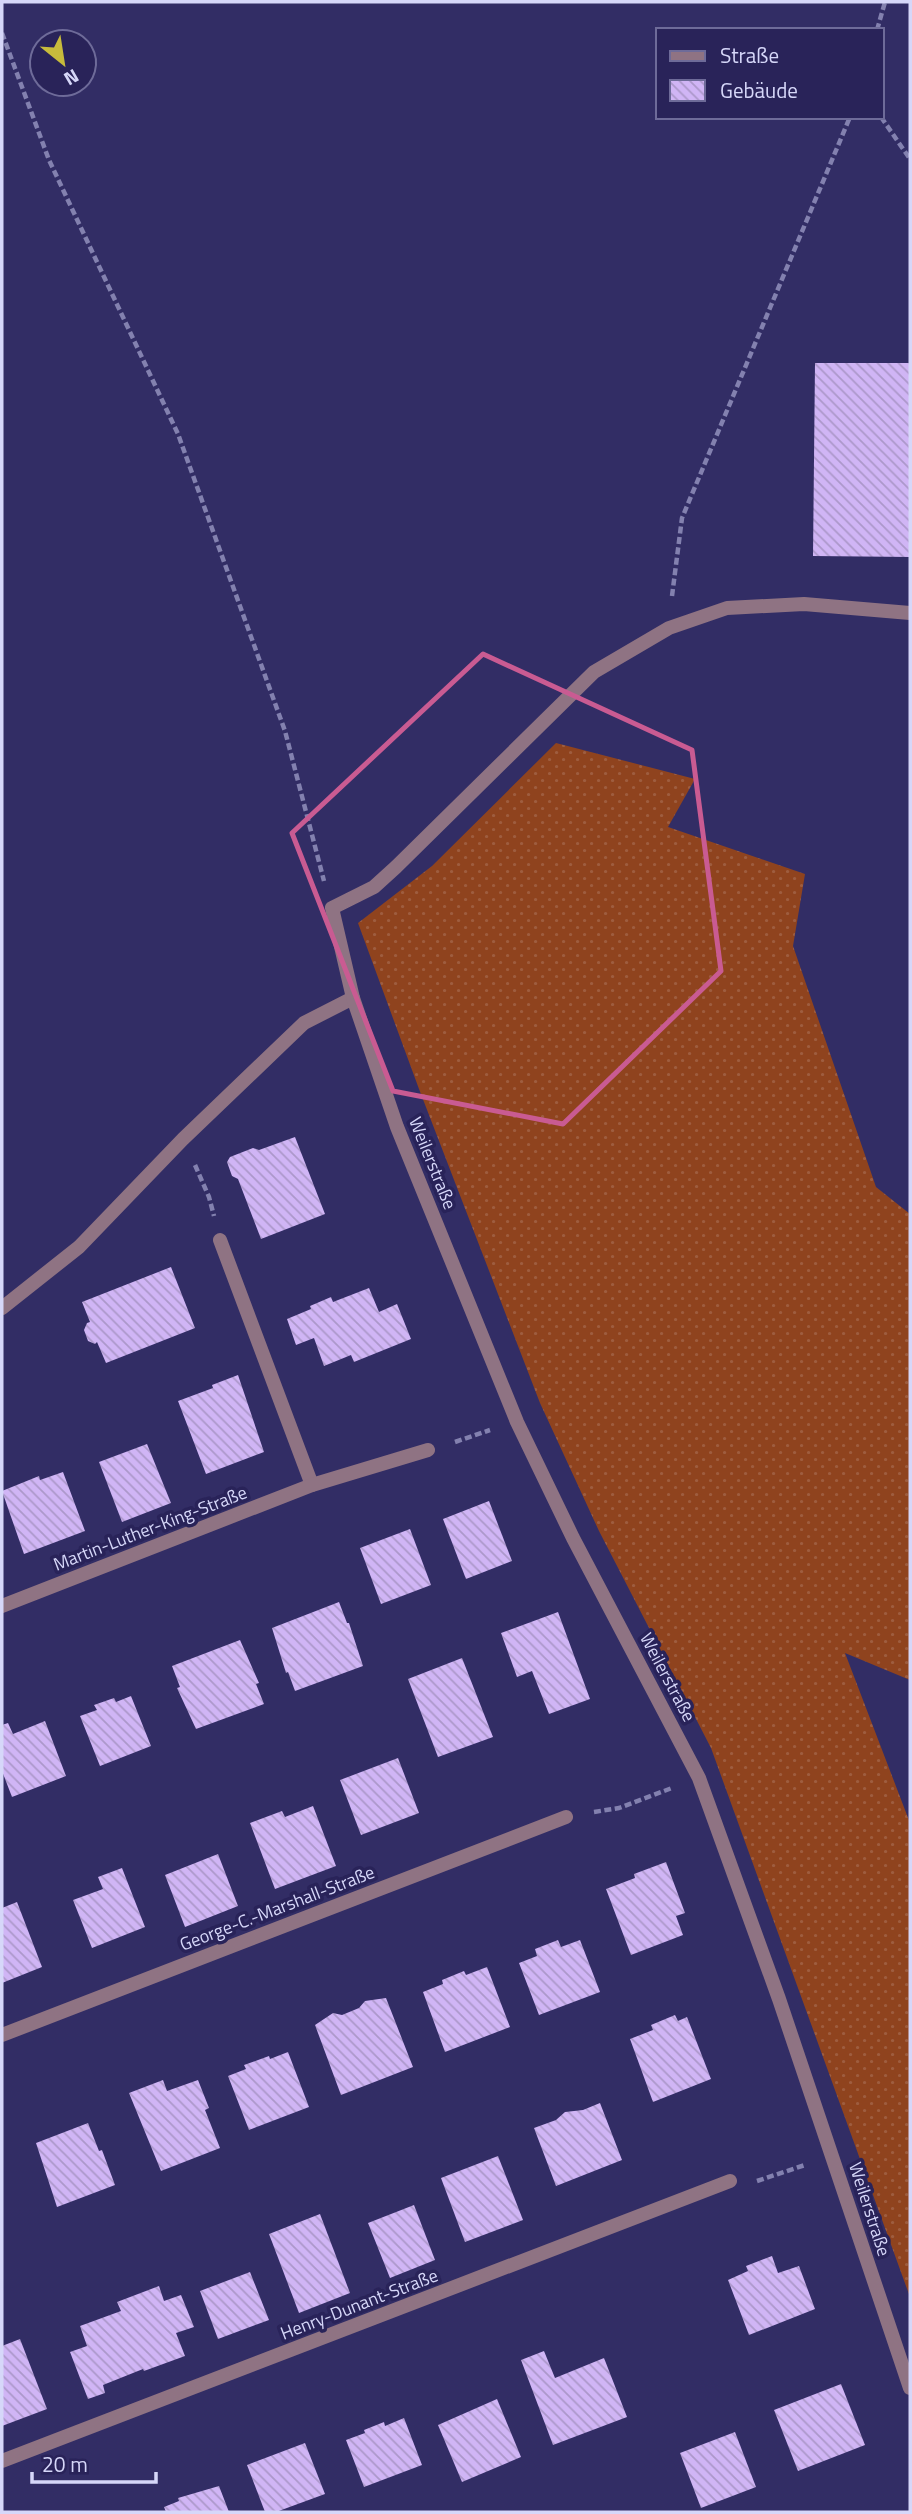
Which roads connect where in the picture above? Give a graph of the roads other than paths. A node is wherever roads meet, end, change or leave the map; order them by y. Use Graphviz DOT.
graph roads {
  1 [pos="910,613"];
  2 [pos="354,998"];
  3 [pos="220,1240"];
  4 [pos="2,1308"];
  5 [pos="428,1450"];
  6 [pos="312,1485"];
  7 [pos="2,1606"];
  8 [pos="566,1817"];
  9 [pos="2,2035"];
  10 [pos="730,2182"];
  11 [pos="910,2388"];
  12 [pos="2,2461"];
  1 -- 2 [label="street, Weilerstraße"];
  2 -- 4 [label="street"];
  2 -- 11 [label="street, Weilerstraße"];
  3 -- 6 [label="street"];
  5 -- 6 [label="street, Martin-Luther-King-Straße"];
  6 -- 7 [label="street, Martin-Luther-King-Straße"];
  8 -- 9 [label="street, George-C.-Marshall-Straße"];
  10 -- 12 [label="street, Henry-Dunant-Straße"];
}
